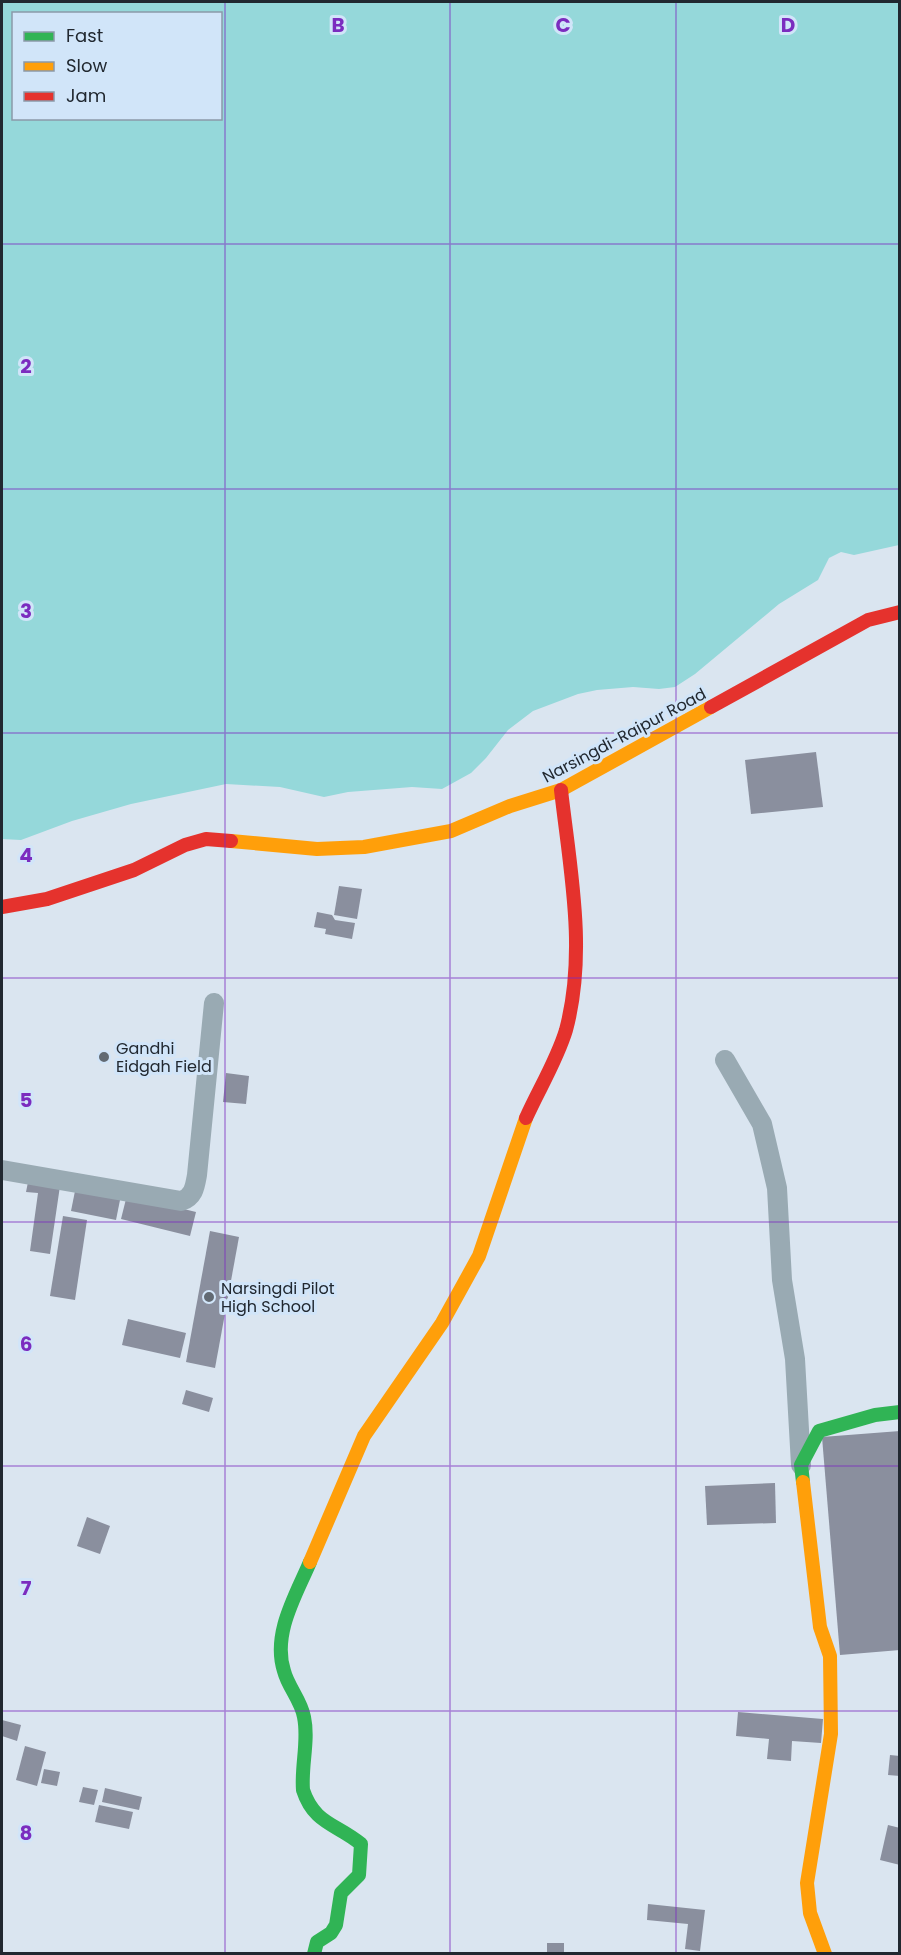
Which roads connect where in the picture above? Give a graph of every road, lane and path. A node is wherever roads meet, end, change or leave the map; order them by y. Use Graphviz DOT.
graph roads {
  1 [pos="900,612"];
  2 [pos="561,790"];
  3 [pos="2,907"];
  4 [pos="214,1003"];
  5 [pos="725,1059"];
  6 [pos="2,1170"];
  7 [pos="900,1412"];
  8 [pos="801,1465"];
  9 [pos="314,1953"];
  10 [pos="825,1953"];
  1 -- 2 [label="street, Narsingdi-Raipur Road"];
  2 -- 3 [label="street, Narsingdi-Raipur Road"];
  2 -- 9 [label="street"];
  4 -- 6 [label="street"];
  5 -- 8 [label="street"];
  7 -- 8 [label="street"];
  8 -- 10 [label="street"];
}
